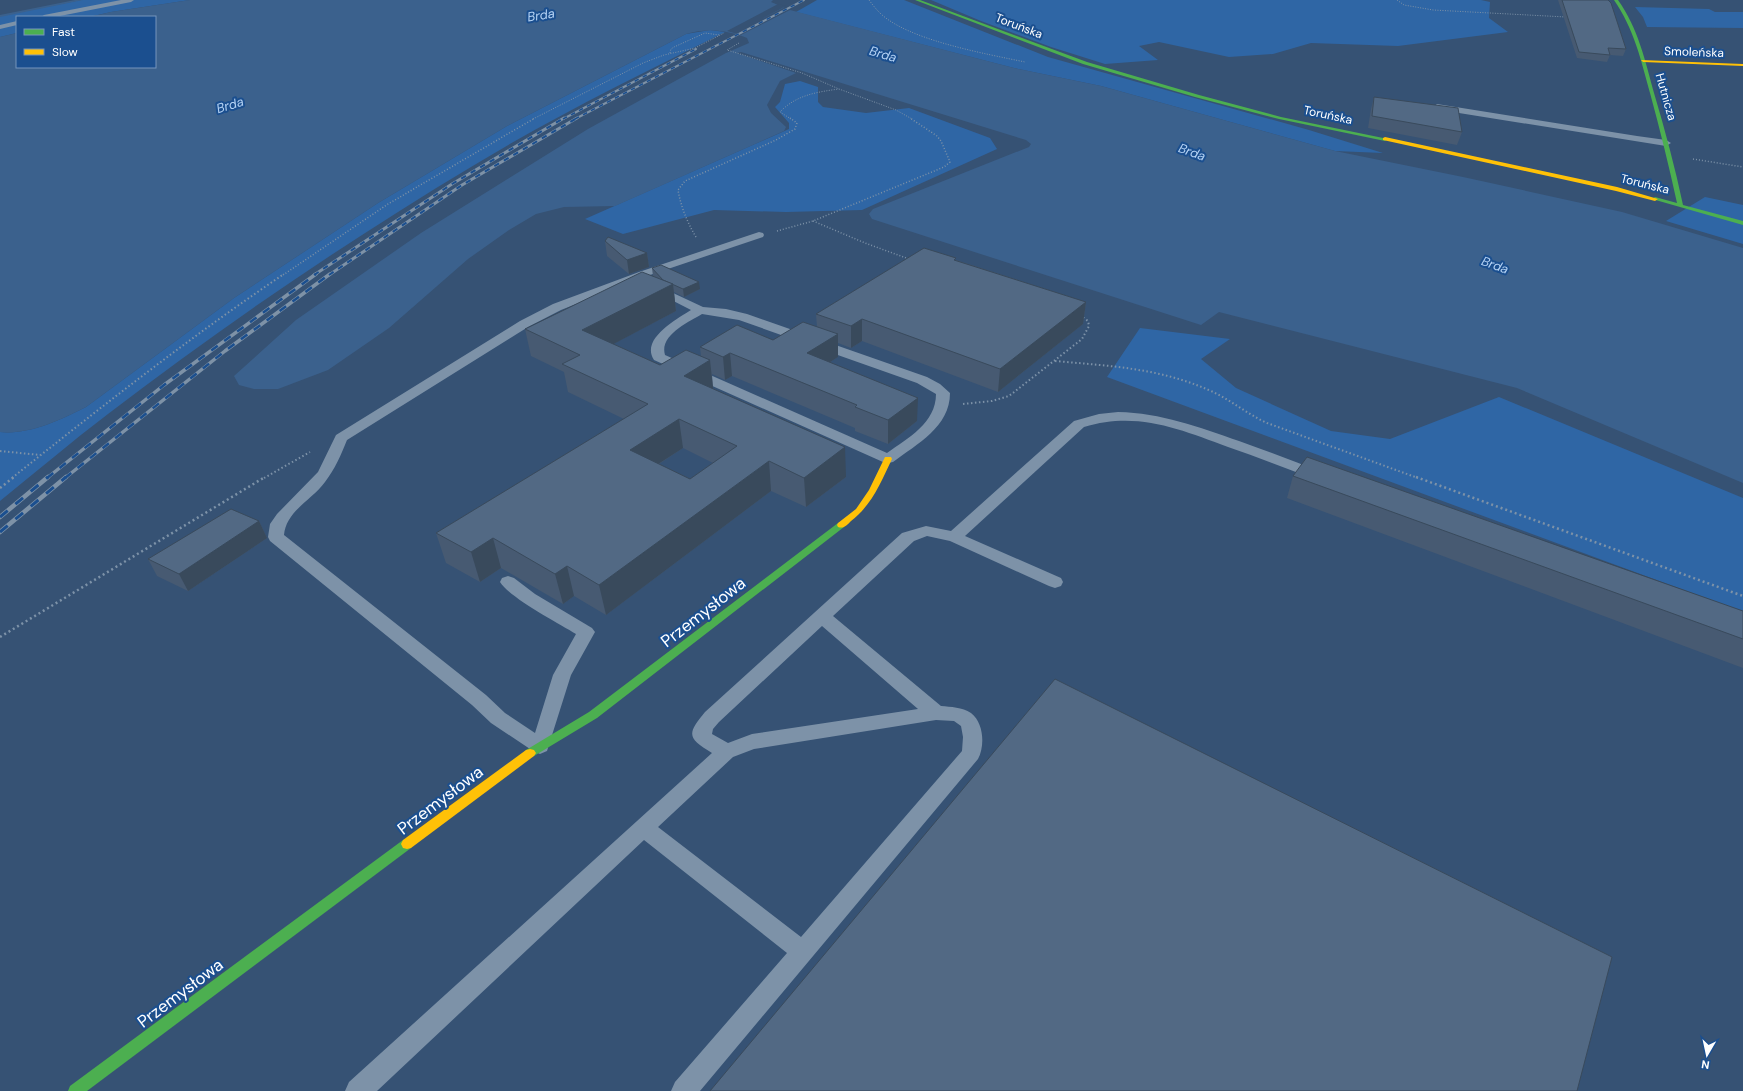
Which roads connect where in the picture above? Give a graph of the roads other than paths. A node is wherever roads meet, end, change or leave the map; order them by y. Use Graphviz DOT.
graph roads {
  1 [pos="131,0"];
  2 [pos="917,0"];
  3 [pos="1616,0"];
  4 [pos="49,16"];
  5 [pos="16,23"];
  6 [pos="0,27"];
  7 [pos="1643,61"];
  8 [pos="1743,65"];
  9 [pos="1426,106"];
  10 [pos="1666,143"];
  11 [pos="1680,205"];
  12 [pos="1743,223"];
  13 [pos="759,235"];
  14 [pos="643,274"];
  15 [pos="700,310"];
  16 [pos="888,459"];
  17 [pos="1333,480"];
  18 [pos="954,536"];
  19 [pos="508,582"];
  20 [pos="1054,582"];
  21 [pos="822,616"];
  22 [pos="936,713"];
  23 [pos="540,746"];
  24 [pos="726,752"];
  25 [pos="644,828"];
  26 [pos="803,952"];
  27 [pos="75,1091"];
  28 [pos="358,1091"];
  29 [pos="684,1091"];
  1 -- 4 [label="lane"];
  2 -- 11 [label="street, Toruńska"];
  3 -- 7 [label="street, Hutnicza"];
  5 -- 6 [label="lane"];
  7 -- 8 [label="street, Smoleńska"];
  7 -- 10 [label="street, Hutnicza"];
  9 -- 10 [label="lane"];
  10 -- 11 [label="street, Hutnicza"];
  11 -- 12 [label="street, Toruńska"];
  13 -- 14 [label="lane"];
  14 -- 15 [label="lane"];
  14 -- 23 [label="lane"];
  15 -- 16 [label="lane"];
  15 -- 16 [label="lane"];
  16 -- 23 [label="street, Przemysłowa"];
  17 -- 18 [label="lane"];
  18 -- 20 [label="lane"];
  18 -- 21 [label="lane"];
  19 -- 23 [label="lane"];
  21 -- 22 [label="lane"];
  21 -- 24 [label="lane"];
  22 -- 24 [label="lane"];
  22 -- 26 [label="lane"];
  23 -- 27 [label="street, Przemysłowa"];
  24 -- 25 [label="lane"];
  25 -- 26 [label="lane"];
  25 -- 28 [label="lane"];
  26 -- 29 [label="lane"];
}
